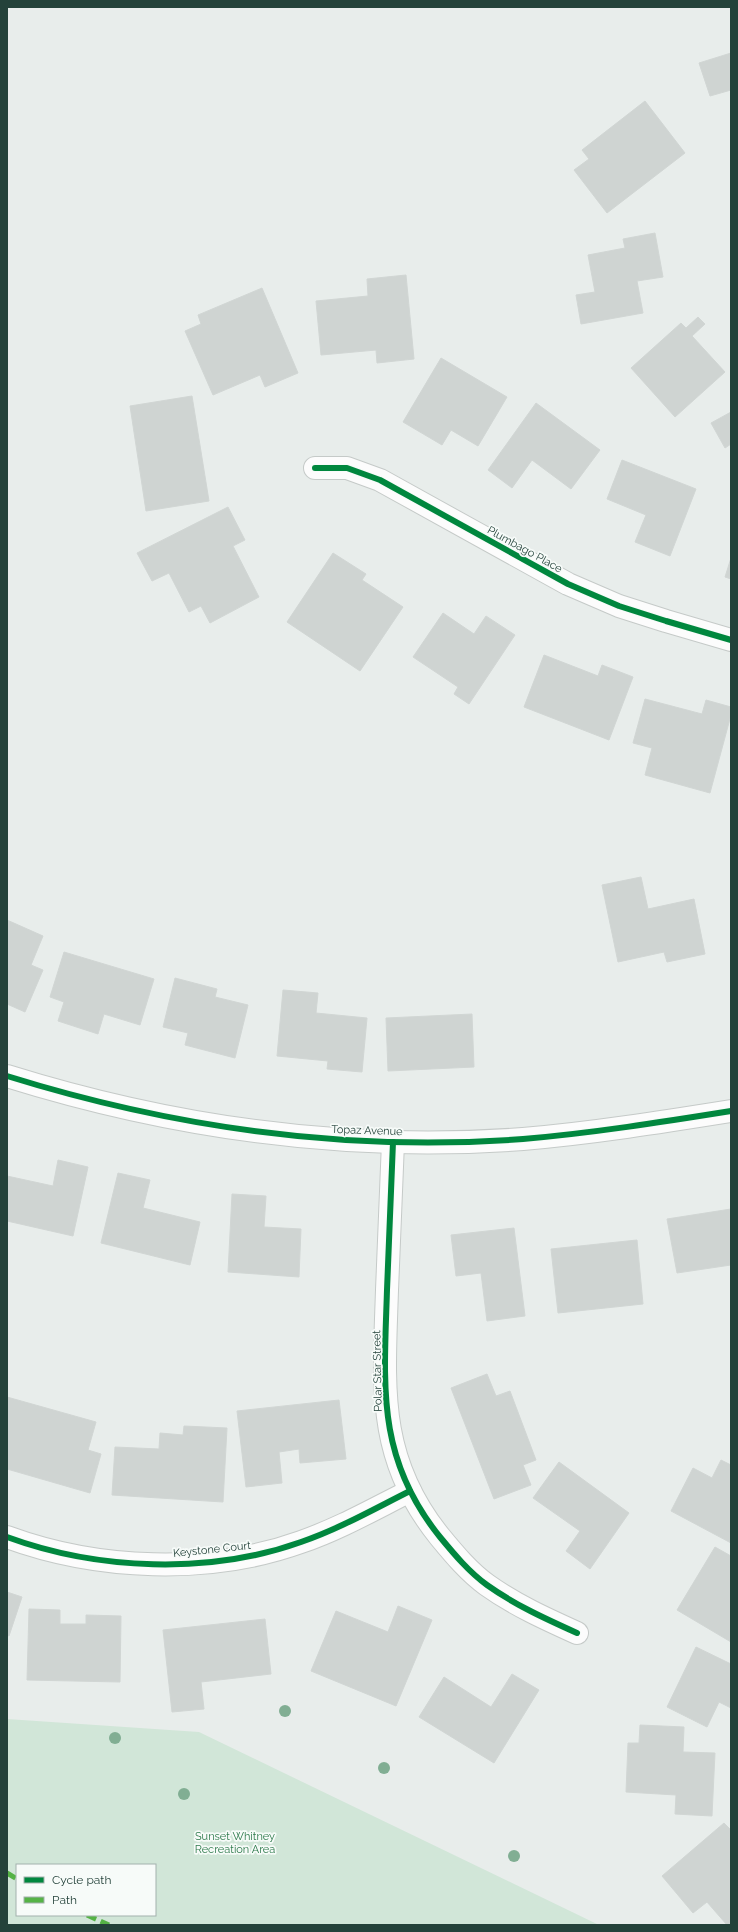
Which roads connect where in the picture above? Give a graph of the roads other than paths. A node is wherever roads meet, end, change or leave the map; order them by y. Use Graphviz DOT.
graph roads {
  1 [pos="315,468"];
  2 [pos="731,640"];
  3 [pos="7,1076"];
  4 [pos="731,1111"];
  5 [pos="393,1142"];
  6 [pos="410,1491"];
  7 [pos="7,1537"];
  8 [pos="577,1633"];
  1 -- 2 [label="street, Plumbago Place"];
  3 -- 5 [label="street, Topaz Avenue"];
  4 -- 5 [label="street, Topaz Avenue"];
  5 -- 6 [label="street, Polar Star Street"];
  6 -- 7 [label="street, Keystone Court"];
  6 -- 8 [label="street, Polar Star Street"];
}
